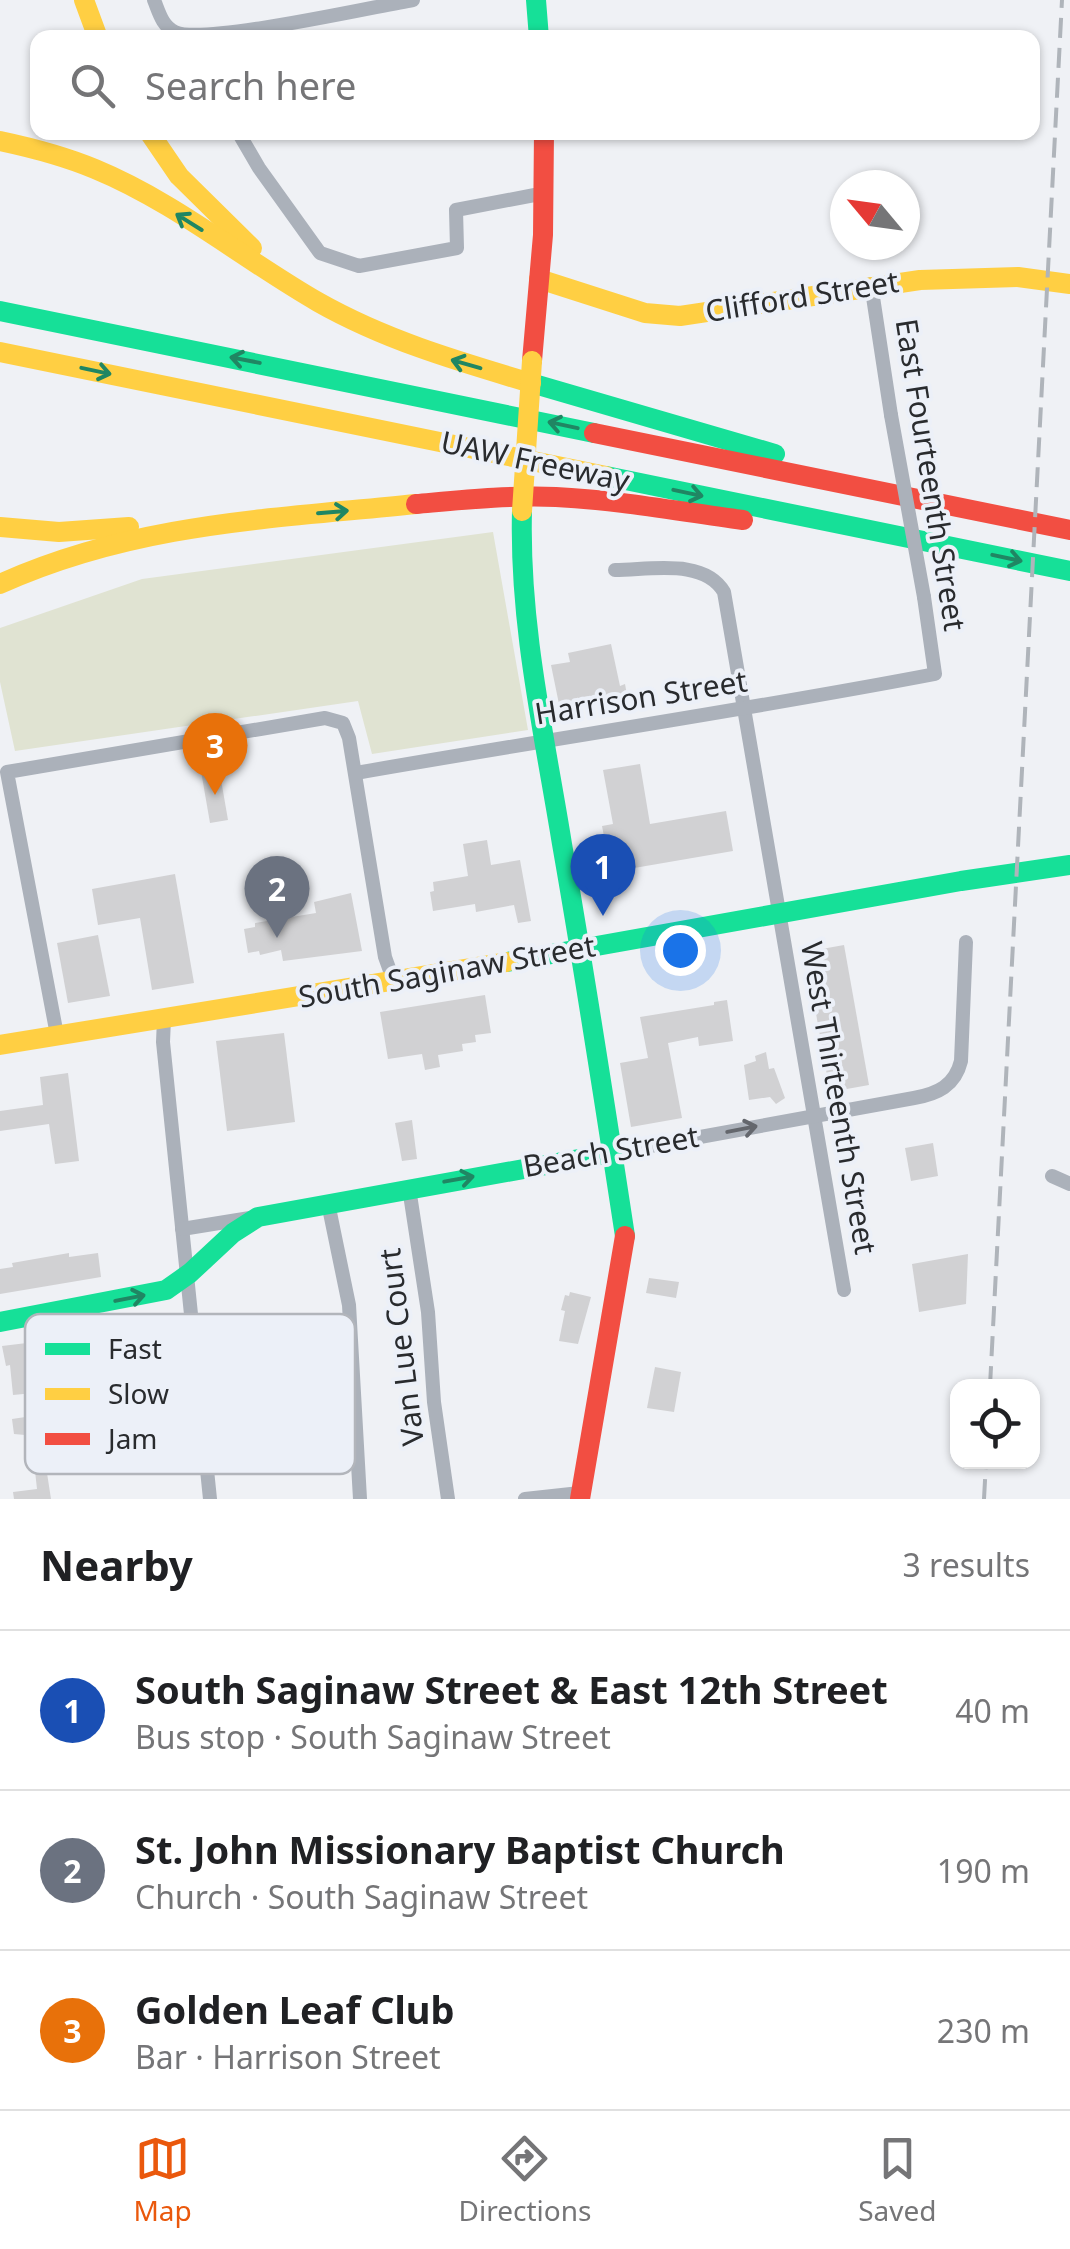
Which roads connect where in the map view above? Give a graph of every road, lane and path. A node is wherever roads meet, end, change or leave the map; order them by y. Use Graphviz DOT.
graph roads {
  1 [pos="84,0"];
  2 [pos="154,0"];
  3 [pos="413,0"];
  4 [pos="536,0"];
  5 [pos="95,30"];
  6 [pos="171,30"];
  7 [pos="253,30"];
  8 [pos="538,30"];
  9 [pos="154,140"];
  10 [pos="243,140"];
  11 [pos="544,140"];
  12 [pos="0,141"];
  13 [pos="544,192"];
  14 [pos="539,278"];
  15 [pos="872,284"];
  16 [pos="1070,284"];
  17 [pos="7,312"];
  18 [pos="363,326"];
  19 [pos="0,352"];
  20 [pos="963,508"];
  21 [pos="290,516"];
  22 [pos="0,527"];
  23 [pos="1070,530"];
  24 [pos="938,544"];
  25 [pos="615,570"];
  26 [pos="1070,571"];
  27 [pos="0,584"];
  28 [pos="934,674"];
  29 [pos="747,710"];
  30 [pos="544,740"];
  31 [pos="356,773"];
  32 [pos="1070,865"];
  33 [pos="779,914"];
  34 [pos="966,942"];
  35 [pos="580,949"];
  36 [pos="394,982"];
  37 [pos="164,1019"];
  38 [pos="57,1035"];
  39 [pos="0,1045"];
  40 [pos="813,1116"];
  41 [pos="612,1152"];
  42 [pos="1052,1176"];
  43 [pos="1070,1184"];
  44 [pos="409,1188"];
  45 [pos="328,1203"];
  46 [pos="264,1216"];
  47 [pos="182,1229"];
  48 [pos="186,1276"];
  49 [pos="844,1290"];
  50 [pos="43,1314"];
  51 [pos="190,1314"];
  52 [pos="350,1314"];
  53 [pos="25,1317"];
  54 [pos="0,1322"];
  55 [pos="355,1411"];
  56 [pos="207,1474"];
  57 [pos="580,1496"];
  58 [pos="210,1499"];
  59 [pos="360,1499"];
  60 [pos="448,1499"];
  61 [pos="525,1499"];
  1 -- 5 [label="main road"];
  2 -- 6 [label="street"];
  3 -- 7 [label="street"];
  4 -- 8 [label="main road"];
  9 -- 18 [label="main road"];
  10 -- 13 [label="street"];
  11 -- 13 [label="main road"];
  18 -- 12 [label="main road, one-way"];
  13 -- 14 [label="main road"];
  14 -- 15 [label="main road, Clifford Street"];
  14 -- 30 [label="main road, bridge"];
  15 -- 16 [label="main road, Clifford Street"];
  15 -- 28 [label="street, East Fourteenth Street, bridge"];
  20 -- 17 [label="main road, UAW Freeway, one-way"];
  20 -- 18 [label="main road, one-way"];
  19 -- 24 [label="main road, UAW Freeway, one-way"];
  20 -- 23 [label="main road, UAW Freeway"];
  21 -- 22 [label="main road"];
  21 -- 24 [label="main road, one-way"];
  21 -- 27 [label="main road"];
  24 -- 26 [label="main road, UAW Freeway, one-way"];
  25 -- 29 [label="street, West Thirteenth Street"];
  28 -- 29 [label="street, Harrison Street"];
  29 -- 30 [label="street, Harrison Street"];
  29 -- 33 [label="street, West Thirteenth Street"];
  30 -- 31 [label="street, Harrison Street"];
  30 -- 35 [label="main road"];
  31 -- 36 [label="street"];
  31 -- 38 [label="street"];
  32 -- 33 [label="main road, South Saginaw Street"];
  33 -- 35 [label="main road, South Saginaw Street"];
  33 -- 40 [label="street, West Thirteenth Street"];
  34 -- 40 [label="street, Beach Street"];
  35 -- 36 [label="main road, South Saginaw Street"];
  35 -- 41 [label="main road"];
  36 -- 37 [label="main road, South Saginaw Street"];
  37 -- 38 [label="main road, South Saginaw Street"];
  37 -- 47 [label="street"];
  38 -- 39 [label="main road, South Saginaw Street"];
  41 -- 40 [label="street, Beach Street, one-way"];
  40 -- 49 [label="street, West Thirteenth Street"];
  44 -- 41 [label="main road, Beach Street, one-way"];
  41 -- 57 [label="main road"];
  42 -- 43 [label="street"];
  44 -- 45 [label="main road, Beach Street"];
  44 -- 60 [label="street, Van Lue Court"];
  45 -- 46 [label="main road, Beach Street"];
  45 -- 52 [label="street"];
  46 -- 47 [label="street, Beach Street"];
  46 -- 48 [label="main road, Beach Street"];
  47 -- 48 [label="street"];
  50 -- 48 [label="main road, Beach Street, one-way"];
  48 -- 51 [label="street"];
  54 -- 53 [label="main road, Beach Street, one-way"];
  55 -- 59 [label="street"];
  56 -- 58 [label="street"];
  57 -- 61 [label="street"];
}
